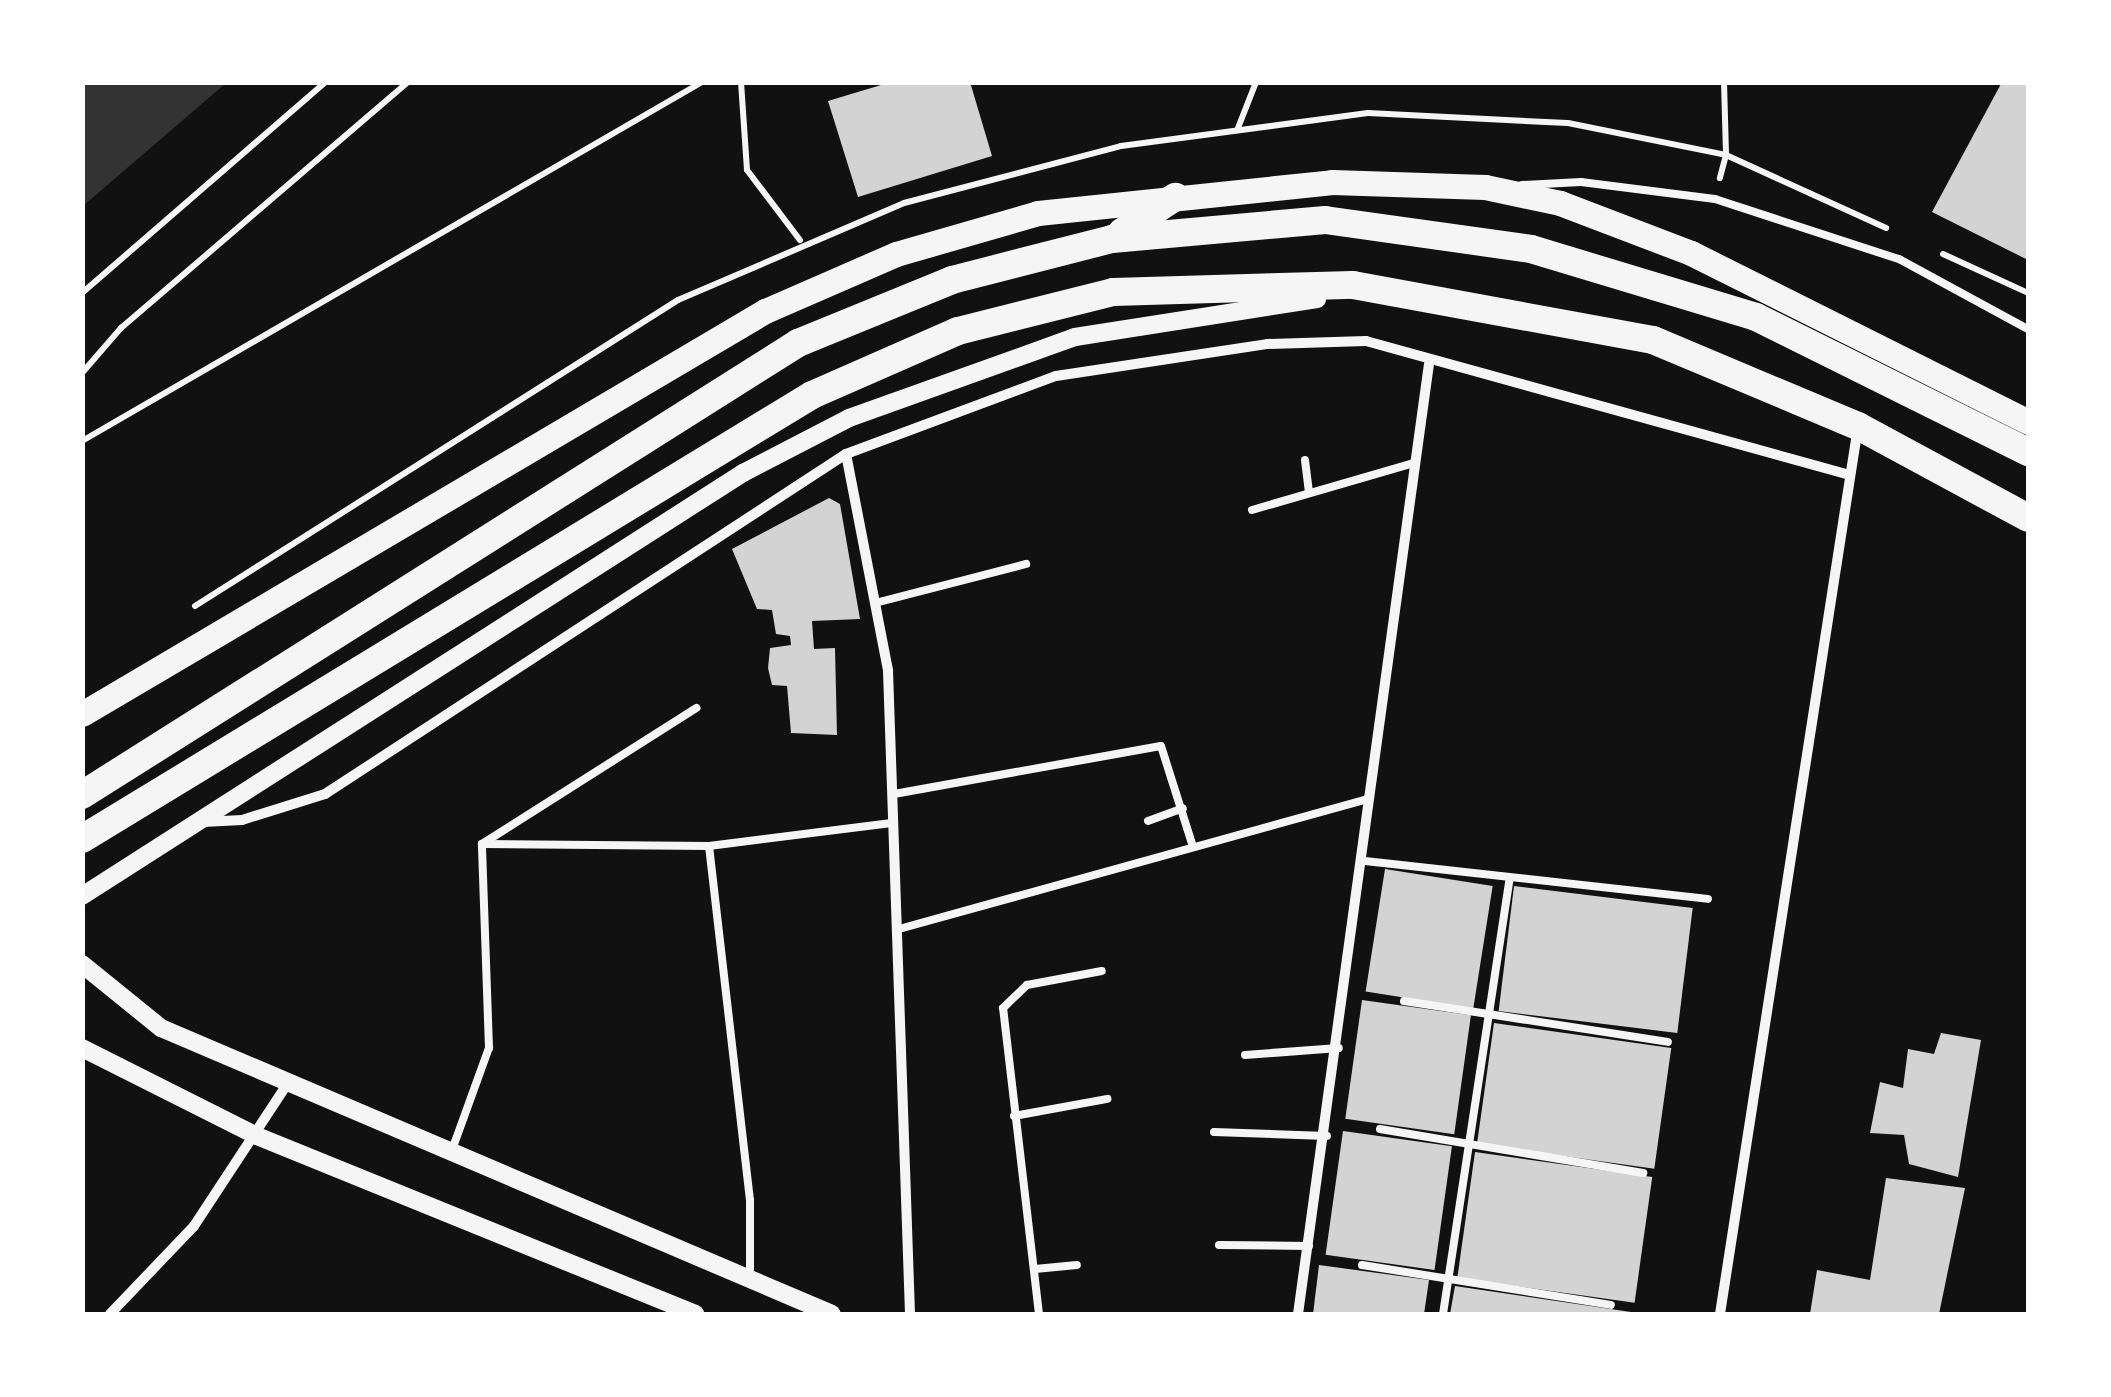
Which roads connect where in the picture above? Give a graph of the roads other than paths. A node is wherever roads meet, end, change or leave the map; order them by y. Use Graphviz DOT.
graph roads {
  1 [pos="1484,186"];
  2 [pos="1175,197"];
  3 [pos="1112,238"];
  4 [pos="1432,296"];
  5 [pos="2028,329"];
  6 [pos="1428,364"];
  7 [pos="2028,422"];
  8 [pos="1858,426"];
  9 [pos="2028,452"];
  10 [pos="846,454"];
  11 [pos="1305,460"];
  12 [pos="1414,463"];
  13 [pos="1850,475"];
  14 [pos="1309,494"];
  15 [pos="1252,510"];
  16 [pos="2028,518"];
  17 [pos="1026,564"];
  18 [pos="879,602"];
  19 [pos="696,708"];
  20 [pos="82,714"];
  21 [pos="82,794"];
  22 [pos="894,794"];
  23 [pos="1369,799"];
  24 [pos="1183,808"];
  25 [pos="1148,821"];
  26 [pos="198,822"];
  27 [pos="892,823"];
  28 [pos="82,839"];
  29 [pos="482,844"];
  30 [pos="709,846"];
  31 [pos="1193,848"];
  32 [pos="1364,861"];
  33 [pos="1510,878"];
  34 [pos="82,896"];
  35 [pos="1708,899"];
  36 [pos="898,929"];
  37 [pos="82,964"];
  38 [pos="1102,972"];
  39 [pos="1404,1001"];
  40 [pos="1488,1013"];
  41 [pos="1668,1042"];
  42 [pos="82,1048"];
  43 [pos="1339,1048"];
  44 [pos="1244,1056"];
  45 [pos="286,1086"];
  46 [pos="1107,1098"];
  47 [pos="1014,1116"];
  48 [pos="1380,1129"];
  49 [pos="1214,1132"];
  50 [pos="256,1136"];
  51 [pos="1327,1136"];
  52 [pos="1469,1144"];
  53 [pos="450,1154"];
  54 [pos="1643,1173"];
  55 [pos="1219,1244"];
  56 [pos="1309,1246"];
  57 [pos="1362,1264"];
  58 [pos="1077,1265"];
  59 [pos="1036,1269"];
  60 [pos="1448,1278"];
  61 [pos="750,1282"];
  62 [pos="1611,1305"];
  63 [pos="110,1314"];
  64 [pos="695,1314"];
  65 [pos="832,1314"];
  66 [pos="910,1314"];
  67 [pos="1039,1314"];
  68 [pos="1298,1314"];
  69 [pos="1443,1314"];
  70 [pos="1720,1314"];
  1 -- 2 [label="main road"];
  1 -- 5 [label="lane"];
  1 -- 7 [label="main road"];
  2 -- 3 [label="highway"];
  2 -- 20 [label="main road"];
  3 -- 9 [label="highway"];
  3 -- 21 [label="highway"];
  4 -- 8 [label="highway"];
  4 -- 26 [label="street"];
  4 -- 28 [label="highway"];
  6 -- 10 [label="street"];
  6 -- 12 [label="street"];
  6 -- 13 [label="street"];
  8 -- 13 [label="street"];
  8 -- 16 [label="highway"];
  10 -- 18 [label="street"];
  10 -- 26 [label="street"];
  11 -- 14 [label="lane"];
  12 -- 14 [label="lane"];
  12 -- 23 [label="street"];
  13 -- 70 [label="street"];
  14 -- 15 [label="lane"];
  17 -- 18 [label="lane"];
  18 -- 22 [label="street"];
  19 -- 29 [label="lane"];
  22 -- 24 [label="lane"];
  22 -- 27 [label="street"];
  23 -- 31 [label="lane"];
  23 -- 32 [label="street"];
  24 -- 25 [label="lane"];
  24 -- 31 [label="lane"];
  26 -- 34 [label="street"];
  27 -- 30 [label="lane"];
  27 -- 36 [label="street"];
  29 -- 30 [label="lane"];
  29 -- 53 [label="lane"];
  30 -- 61 [label="lane"];
  31 -- 36 [label="lane"];
  32 -- 33 [label="lane"];
  32 -- 43 [label="street"];
  33 -- 35 [label="lane"];
  33 -- 40 [label="lane"];
  36 -- 66 [label="street"];
  37 -- 45 [label="street"];
  38 -- 47 [label="lane"];
  39 -- 40 [label="lane"];
  40 -- 41 [label="lane"];
  40 -- 52 [label="lane"];
  42 -- 50 [label="street"];
  43 -- 44 [label="lane"];
  43 -- 51 [label="street"];
  45 -- 50 [label="street"];
  45 -- 53 [label="street"];
  46 -- 47 [label="lane"];
  47 -- 59 [label="lane"];
  48 -- 52 [label="lane"];
  49 -- 51 [label="lane"];
  50 -- 63 [label="street"];
  50 -- 64 [label="street"];
  51 -- 56 [label="street"];
  52 -- 54 [label="lane"];
  52 -- 60 [label="lane"];
  53 -- 61 [label="street"];
  55 -- 56 [label="lane"];
  56 -- 68 [label="street"];
  57 -- 60 [label="lane"];
  58 -- 59 [label="lane"];
  59 -- 67 [label="lane"];
  60 -- 62 [label="lane"];
  60 -- 69 [label="lane"];
  61 -- 65 [label="street"];
}
